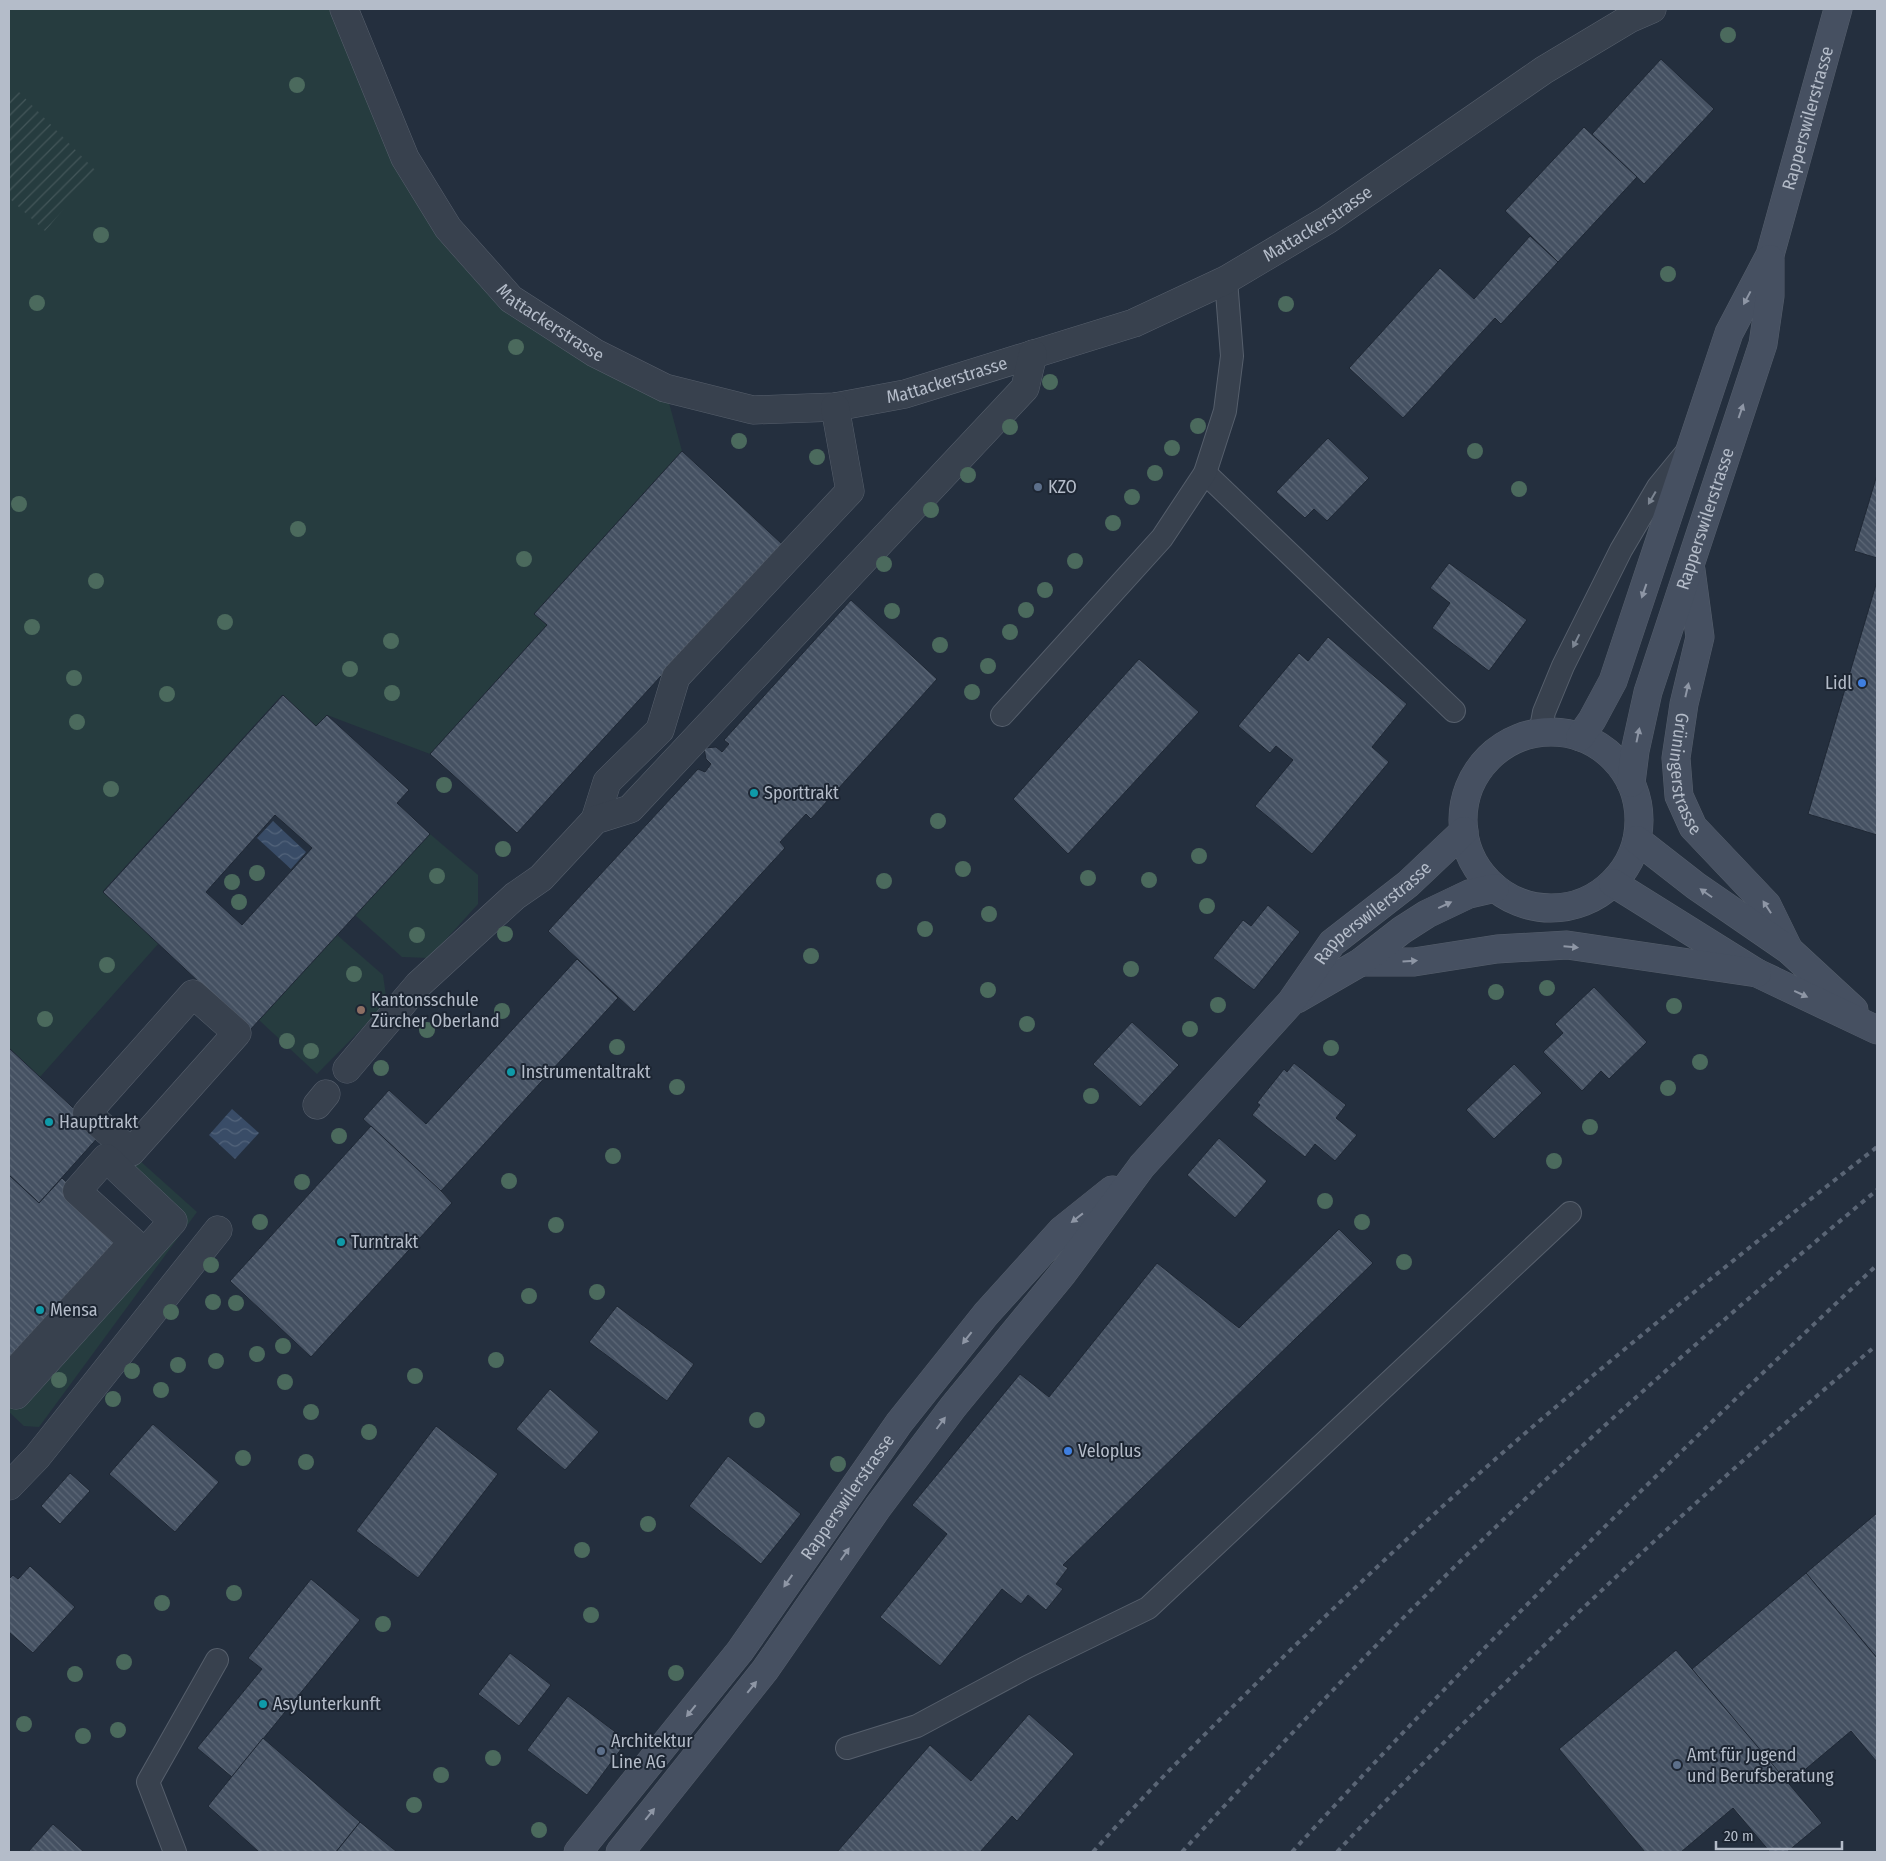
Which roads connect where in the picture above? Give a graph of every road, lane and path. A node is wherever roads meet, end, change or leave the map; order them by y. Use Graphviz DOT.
graph roads {
  1 [pos="344,9"];
  2 [pos="1652,9"];
  3 [pos="1838,9"];
  4 [pos="1770,254"];
  5 [pos="1226,280"];
  6 [pos="1034,354"];
  7 [pos="835,407"];
  8 [pos="1692,446"];
  9 [pos="1205,473"];
  10 [pos="1690,564"];
  11 [pos="1454,711"];
  12 [pos="1002,714"];
  13 [pos="1540,733"];
  14 [pos="1580,737"];
  15 [pos="1631,783"];
  16 [pos="596,820"];
  17 [pos="1464,831"];
  18 [pos="1637,840"];
  19 [pos="1613,883"];
  20 [pos="1495,888"];
  21 [pos="1789,950"];
  22 [pos="1361,962"];
  23 [pos="1757,973"];
  24 [pos="1291,1002"];
  25 [pos="1875,1029"];
  26 [pos="347,1069"];
  27 [pos="131,1152"];
  28 [pos="1142,1166"];
  29 [pos="1570,1213"];
  30 [pos="218,1230"];
  31 [pos="9,1378"];
  32 [pos="9,1388"];
  33 [pos="9,1486"];
  34 [pos="217,1660"];
  35 [pos="847,1748"];
  36 [pos="174,1852"];
  37 [pos="578,1852"];
  38 [pos="620,1852"];
  1 -- 7 [label="street, Mattackerstrasse"];
  2 -- 5 [label="street, Mattackerstrasse"];
  3 -- 4 [label="main road, Rapperswilerstrasse"];
  4 -- 8 [label="main road, Rapperswilerstrasse, one-way"];
  10 -- 4 [label="main road, Rapperswilerstrasse, one-way"];
  5 -- 6 [label="street, Mattackerstrasse"];
  5 -- 9 [label="lane"];
  6 -- 7 [label="street, Mattackerstrasse"];
  6 -- 16 [label="street"];
  7 -- 16 [label="street"];
  8 -- 13 [label="lane, one-way"];
  8 -- 14 [label="main road, Rapperswilerstrasse, one-way"];
  9 -- 11 [label="lane"];
  9 -- 12 [label="lane"];
  15 -- 10 [label="main road, Rapperswilerstrasse, one-way"];
  21 -- 10 [label="main road, Grüningerstrasse, one-way"];
  13 -- 14 [label="main road"];
  13 -- 17 [label="main road"];
  14 -- 15 [label="main road"];
  15 -- 18 [label="main road"];
  16 -- 26 [label="street"];
  17 -- 20 [label="main road"];
  17 -- 24 [label="main road, Rapperswilerstrasse"];
  18 -- 19 [label="main road"];
  21 -- 18 [label="main road, Grüningerstrasse, one-way"];
  19 -- 20 [label="main road"];
  19 -- 23 [label="main road, Grüningerstrasse"];
  22 -- 20 [label="main road, Rapperswilerstrasse, one-way"];
  21 -- 25 [label="main road, Grüningerstrasse"];
  22 -- 23 [label="main road, Grüningerstrasse, one-way"];
  22 -- 24 [label="main road, Rapperswilerstrasse"];
  23 -- 25 [label="main road, Grüningerstrasse, one-way"];
  24 -- 28 [label="main road, Rapperswilerstrasse"];
  27 -- 27 [label="street"];
  28 -- 37 [label="main road, Rapperswilerstrasse, one-way"];
  38 -- 28 [label="main road, Rapperswilerstrasse, one-way"];
  29 -- 35 [label="lane"];
  30 -- 33 [label="street"];
  31 -- 32 [label="street"];
  34 -- 36 [label="lane"];
}
